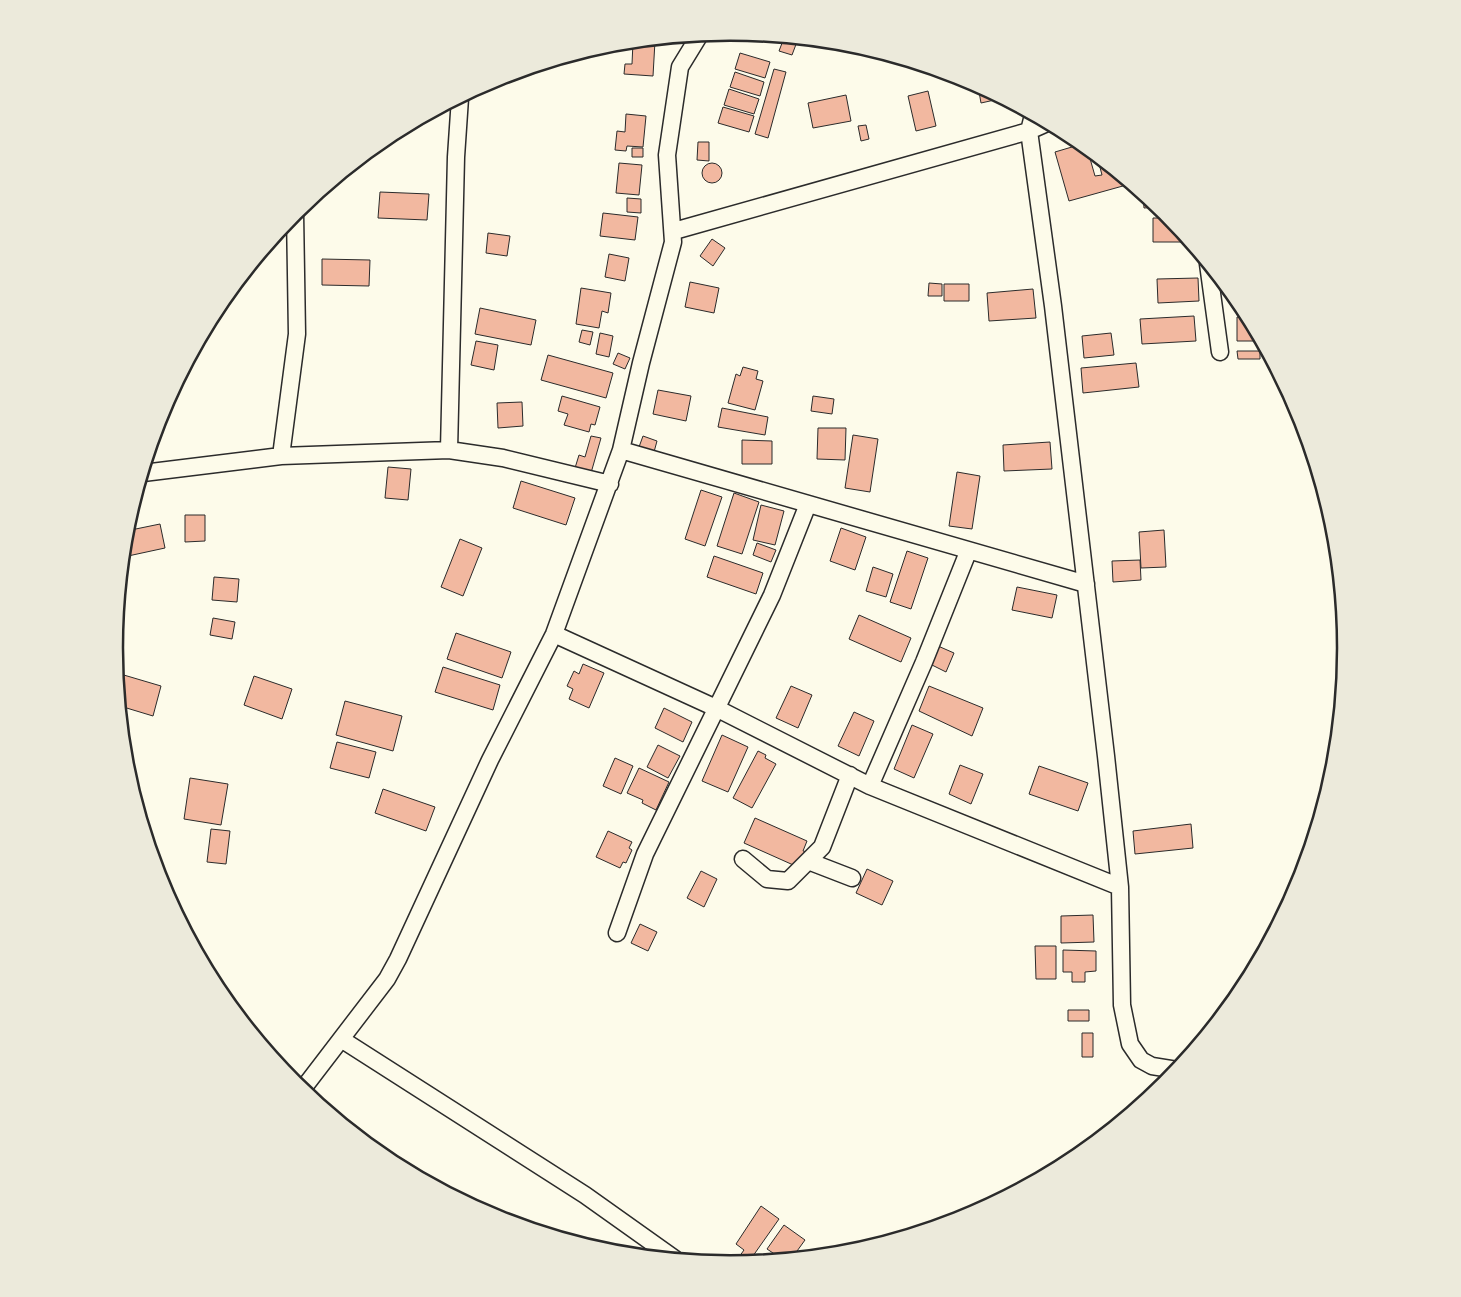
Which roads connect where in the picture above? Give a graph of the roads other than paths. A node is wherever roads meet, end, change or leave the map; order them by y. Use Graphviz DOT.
graph roads {
  1 [pos="695,43"];
  2 [pos="460,105"];
  3 [pos="1031,123"];
  4 [pos="295,225"];
  5 [pos="674,231"];
  6 [pos="1210,276"];
  7 [pos="1220,352"];
  8 [pos="449,450"];
  9 [pos="621,450"];
  10 [pos="281,456"];
  11 [pos="149,472"];
  12 [pos="610,484"];
  13 [pos="808,504"];
  14 [pos="968,552"];
  15 [pos="1086,584"];
  16 [pos="554,634"];
  17 [pos="718,709"];
  18 [pos="850,775"];
  19 [pos="870,786"];
  20 [pos="743,859"];
  21 [pos="808,861"];
  22 [pos="852,878"];
  23 [pos="1120,886"];
  24 [pos="616,932"];
  25 [pos="341,1039"];
  26 [pos="1169,1069"];
  27 [pos="307,1084"];
  28 [pos="665,1252"];
  1 -- 5 [label="street"];
  2 -- 8 [label="street"];
  3 -- 5 [label="street"];
  3 -- 15 [label="street"];
  4 -- 10 [label="street"];
  5 -- 9 [label="street"];
  6 -- 7 [label="street"];
  8 -- 10 [label="street"];
  8 -- 12 [label="street"];
  9 -- 12 [label="street"];
  9 -- 13 [label="street"];
  10 -- 11 [label="street"];
  12 -- 16 [label="street"];
  13 -- 14 [label="street"];
  13 -- 17 [label="street"];
  14 -- 15 [label="street"];
  14 -- 19 [label="street"];
  15 -- 23 [label="street"];
  16 -- 17 [label="street"];
  16 -- 25 [label="street"];
  17 -- 18 [label="street"];
  17 -- 24 [label="street"];
  18 -- 19 [label="street"];
  18 -- 21 [label="street"];
  19 -- 23 [label="street"];
  20 -- 21 [label="street"];
  21 -- 22 [label="street"];
  23 -- 26 [label="street"];
  25 -- 27 [label="street"];
  25 -- 28 [label="street"];
}
